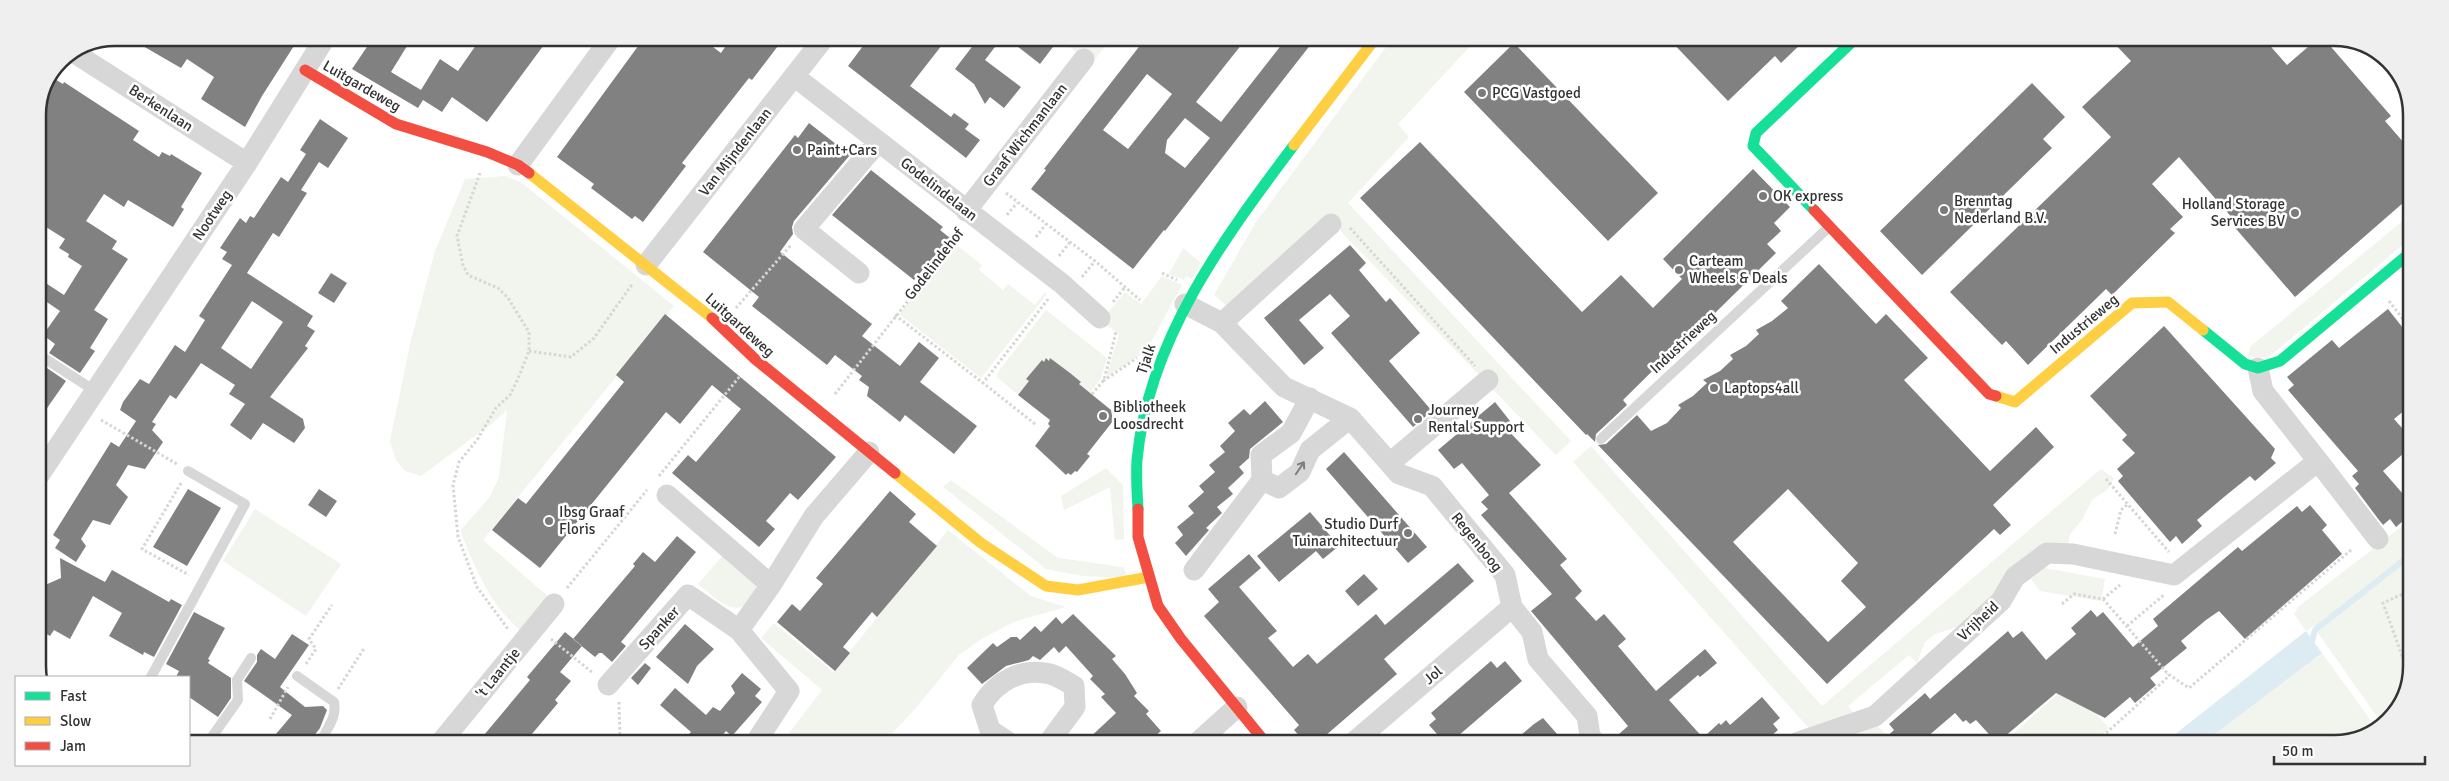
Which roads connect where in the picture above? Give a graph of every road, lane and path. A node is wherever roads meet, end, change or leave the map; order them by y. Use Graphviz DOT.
graph roads {
  1 [pos="320,46"];
  2 [pos="605,46"];
  3 [pos="818,46"];
  4 [pos="1370,46"];
  5 [pos="1848,46"];
  6 [pos="80,56"];
  7 [pos="1084,59"];
  8 [pos="305,70"];
  9 [pos="794,76"];
  10 [pos="878,142"];
  11 [pos="487,152"];
  12 [pos="247,163"];
  13 [pos="518,165"];
  14 [pos="990,180"];
  15 [pos="1017,203"];
  16 [pos="966,211"];
  17 [pos="1004,220"];
  18 [pos="1046,224"];
  19 [pos="1331,224"];
  20 [pos="1830,227"];
  21 [pos="804,229"];
  22 [pos="1070,242"];
  23 [pos="1031,244"];
  24 [pos="2403,259"];
  25 [pos="1095,261"];
  26 [pos="1054,263"];
  27 [pos="646,265"];
  28 [pos="859,272"];
  29 [pos="1162,272"];
  30 [pos="1069,282"];
  31 [pos="1181,282"];
  32 [pos="2374,283"];
  33 [pos="1140,300"];
  34 [pos="1187,305"];
  35 [pos="895,315"];
  36 [pos="1100,318"];
  37 [pos="2403,319"];
  38 [pos="1222,323"];
  39 [pos="721,325"];
  40 [pos="1116,332"];
  41 [pos="529,351"];
  42 [pos="1138,358"];
  43 [pos="46,359"];
  44 [pos="2258,368"];
  45 [pos="1488,380"];
  46 [pos="1102,381"];
  47 [pos="983,383"];
  48 [pos="95,391"];
  49 [pos="1092,394"];
  50 [pos="1310,398"];
  51 [pos="83,410"];
  52 [pos="821,412"];
  53 [pos="1350,418"];
  54 [pos="1035,424"];
  55 [pos="1601,440"];
  56 [pos="869,452"];
  57 [pos="46,458"];
  58 [pos="2318,461"];
  59 [pos="1390,463"];
  60 [pos="188,470"];
  61 [pos="2106,479"];
  62 [pos="1262,480"];
  63 [pos="667,495"];
  64 [pos="2128,504"];
  65 [pos="2115,534"];
  66 [pos="2378,539"];
  67 [pos="2350,550"];
  68 [pos="1194,570"];
  69 [pos="2178,572"];
  70 [pos="1149,577"];
  71 [pos="201,582"];
  72 [pos="771,585"];
  73 [pos="2403,594"];
  74 [pos="554,604"];
  75 [pos="2062,604"];
  76 [pos="1512,607"];
  77 [pos="2126,626"];
  78 [pos="739,630"];
  79 [pos="520,646"];
  80 [pos="366,647"];
  81 [pos="251,658"];
  82 [pos="2403,658"];
  83 [pos="2168,674"];
  84 [pos="152,676"];
  85 [pos="297,676"];
  86 [pos="608,685"];
  87 [pos="331,700"];
  88 [pos="1237,706"];
  89 [pos="213,735"];
  90 [pos="325,735"];
  91 [pos="447,735"];
  92 [pos="760,735"];
  93 [pos="998,735"];
  94 [pos="1054,735"];
  95 [pos="1206,735"];
  96 [pos="1260,735"];
  97 [pos="1362,735"];
  98 [pos="1590,735"];
  99 [pos="1832,735"];
  100 [pos="2104,735"];
  1 -- 8 [label="street, Nootweg"];
  2 -- 13 [label="street"];
  3 -- 9 [label="street, Van Mijndenlaan"];
  4 -- 34 [label="street, Tjalk"];
  5 -- 20 [label="street, Industrieweg"];
  6 -- 12 [label="street, Berkenlaan"];
  7 -- 14 [label="street, Graaf Wichmanlaan"];
  8 -- 11 [label="street, Luitgardeweg"];
  8 -- 12 [label="street, Nootweg"];
  9 -- 10 [label="street, Godelindelaan"];
  9 -- 27 [label="street, Van Mijndenlaan"];
  10 -- 16 [label="street, Godelindelaan"];
  10 -- 21 [label="street"];
  11 -- 13 [label="street, Luitgardeweg"];
  11 -- 41 [label="path"];
  12 -- 48 [label="street, Nootweg"];
  13 -- 27 [label="street, Luitgardeweg"];
  14 -- 15 [label="path"];
  14 -- 16 [label="street, Graaf Wichmanlaan"];
  15 -- 17 [label="path"];
  15 -- 18 [label="path"];
  16 -- 30 [label="street, Godelindelaan"];
  16 -- 35 [label="path, Godelindehof"];
  18 -- 22 [label="path"];
  18 -- 23 [label="path"];
  19 -- 38 [label="street"];
  19 -- 45 [label="path"];
  20 -- 44 [label="street, Industrieweg"];
  20 -- 55 [label="lane, Industrieweg"];
  21 -- 28 [label="street"];
  21 -- 39 [label="path"];
  22 -- 25 [label="path"];
  22 -- 26 [label="path"];
  24 -- 32 [label="street"];
  25 -- 30 [label="path"];
  25 -- 33 [label="path"];
  27 -- 39 [label="street, Luitgardeweg"];
  27 -- 41 [label="path"];
  29 -- 31 [label="path"];
  30 -- 36 [label="street, Godelindelaan"];
  30 -- 47 [label="path"];
  32 -- 37 [label="path"];
  32 -- 44 [label="street"];
  34 -- 38 [label="street, Regenboog"];
  34 -- 70 [label="street, Tjalk"];
  35 -- 47 [label="path, Godelindehof"];
  35 -- 52 [label="path, Godelindehof"];
  38 -- 50 [label="street, Regenboog"];
  39 -- 52 [label="street, Luitgardeweg"];
  40 -- 46 [label="path, Tjalk"];
  41 -- 79 [label="path"];
  42 -- 46 [label="path, Tjalk"];
  43 -- 48 [label="lane"];
  44 -- 58 [label="street"];
  45 -- 59 [label="street"];
  46 -- 49 [label="path, Tjalk"];
  47 -- 54 [label="path"];
  48 -- 51 [label="street, Nootweg"];
  50 -- 53 [label="street, Regenboog"];
  50 -- 62 [label="street"];
  51 -- 57 [label="street, Nootweg"];
  51 -- 60 [label="path"];
  52 -- 56 [label="street, Luitgardeweg"];
  53 -- 59 [label="street, Regenboog"];
  62 -- 53 [label="street, one-way"];
  56 -- 70 [label="street, Luitgardeweg"];
  56 -- 72 [label="street"];
  58 -- 66 [label="street"];
  58 -- 69 [label="street"];
  59 -- 76 [label="street, Regenboog"];
  60 -- 71 [label="lane"];
  60 -- 71 [label="path"];
  61 -- 64 [label="path"];
  62 -- 68 [label="street"];
  63 -- 72 [label="street"];
  64 -- 65 [label="path"];
  64 -- 69 [label="path"];
  67 -- 83 [label="path"];
  69 -- 77 [label="path"];
  69 -- 99 [label="street, Vrijheid"];
  70 -- 88 [label="street, Tjalk"];
  71 -- 84 [label="lane"];
  72 -- 78 [label="street"];
  73 -- 82 [label="path"];
  74 -- 79 [label="street, 't Laantje"];
  75 -- 77 [label="path"];
  76 -- 97 [label="street, Jol"];
  76 -- 98 [label="street, Regenboog"];
  77 -- 83 [label="path"];
  78 -- 86 [label="street, Spanker"];
  78 -- 92 [label="street, Spanker"];
  79 -- 91 [label="street, 't Laantje"];
  80 -- 87 [label="path"];
  81 -- 89 [label="lane"];
  83 -- 100 [label="path"];
  85 -- 87 [label="lane"];
  87 -- 90 [label="lane"];
  88 -- 95 [label="street"];
  88 -- 96 [label="street, Tjalk"];
  93 -- 94 [label="street"];
}
